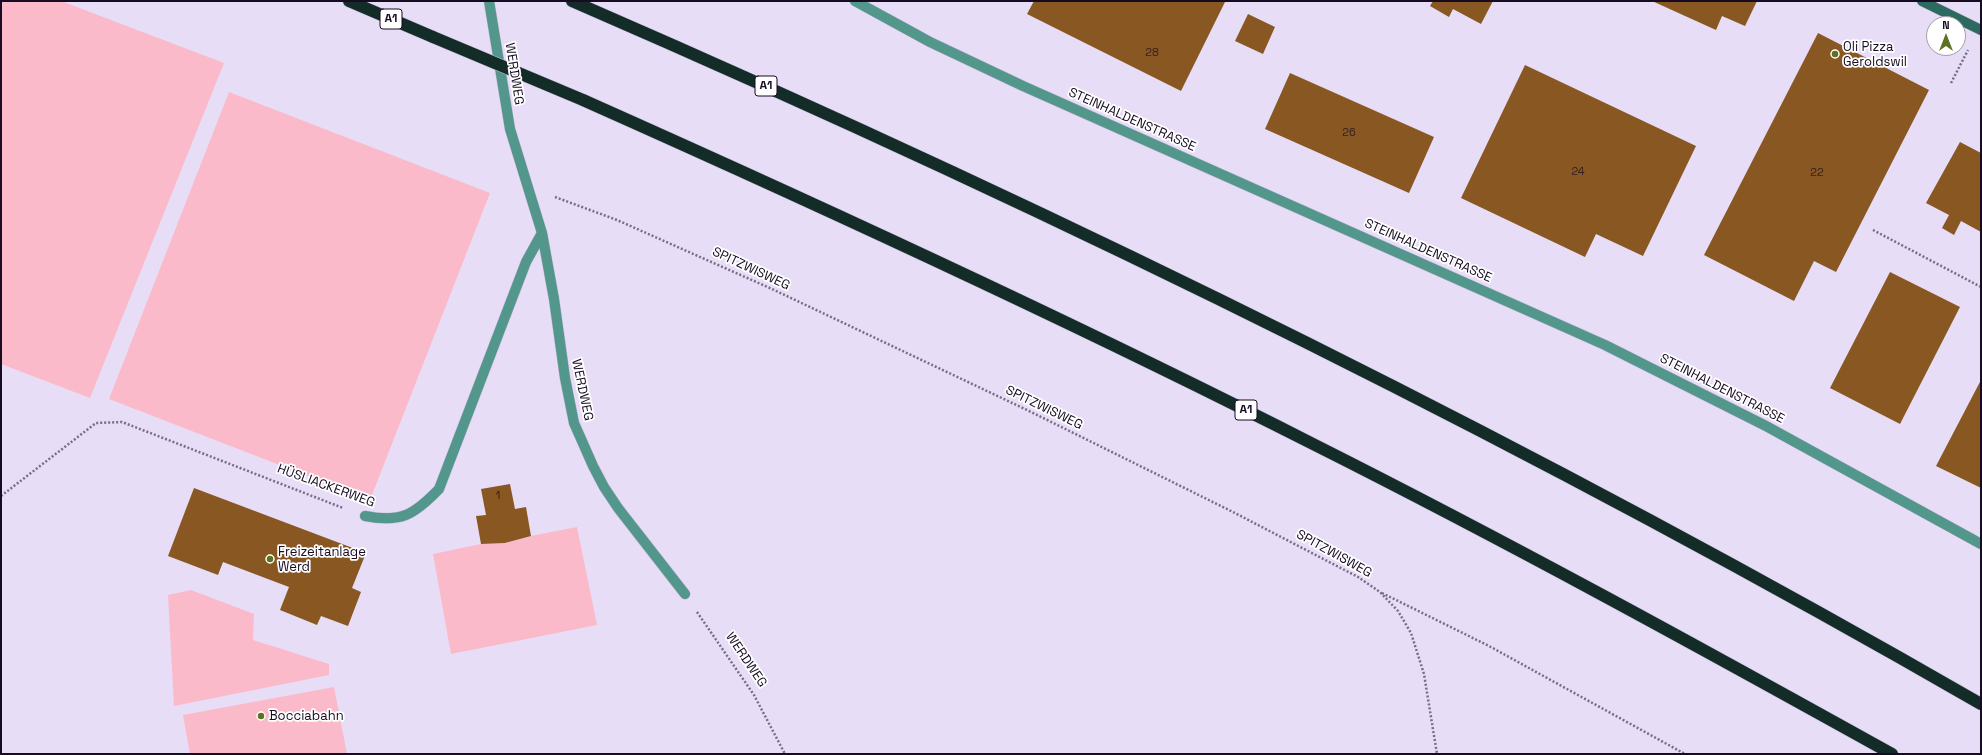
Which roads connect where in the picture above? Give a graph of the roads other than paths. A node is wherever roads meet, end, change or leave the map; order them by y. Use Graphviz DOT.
graph roads {
  1 [pos="349,1"];
  2 [pos="489,1"];
  3 [pos="572,1"];
  4 [pos="855,1"];
  5 [pos="1922,1"];
  6 [pos="1981,30"];
  7 [pos="542,233"];
  8 [pos="365,516"];
  9 [pos="1981,544"];
  10 [pos="685,594"];
  11 [pos="1981,704"];
  12 [pos="1892,754"];
  1 -- 12 [label="highway, A1, bridge"];
  2 -- 7 [label="street, WERDWEG"];
  3 -- 11 [label="highway, A1"];
  4 -- 9 [label="street, STEINHALDENSTRASSE"];
  5 -- 6 [label="main road"];
  7 -- 8 [label="street, HÜSLIACKERWEG"];
  7 -- 10 [label="street, WERDWEG"];
}
